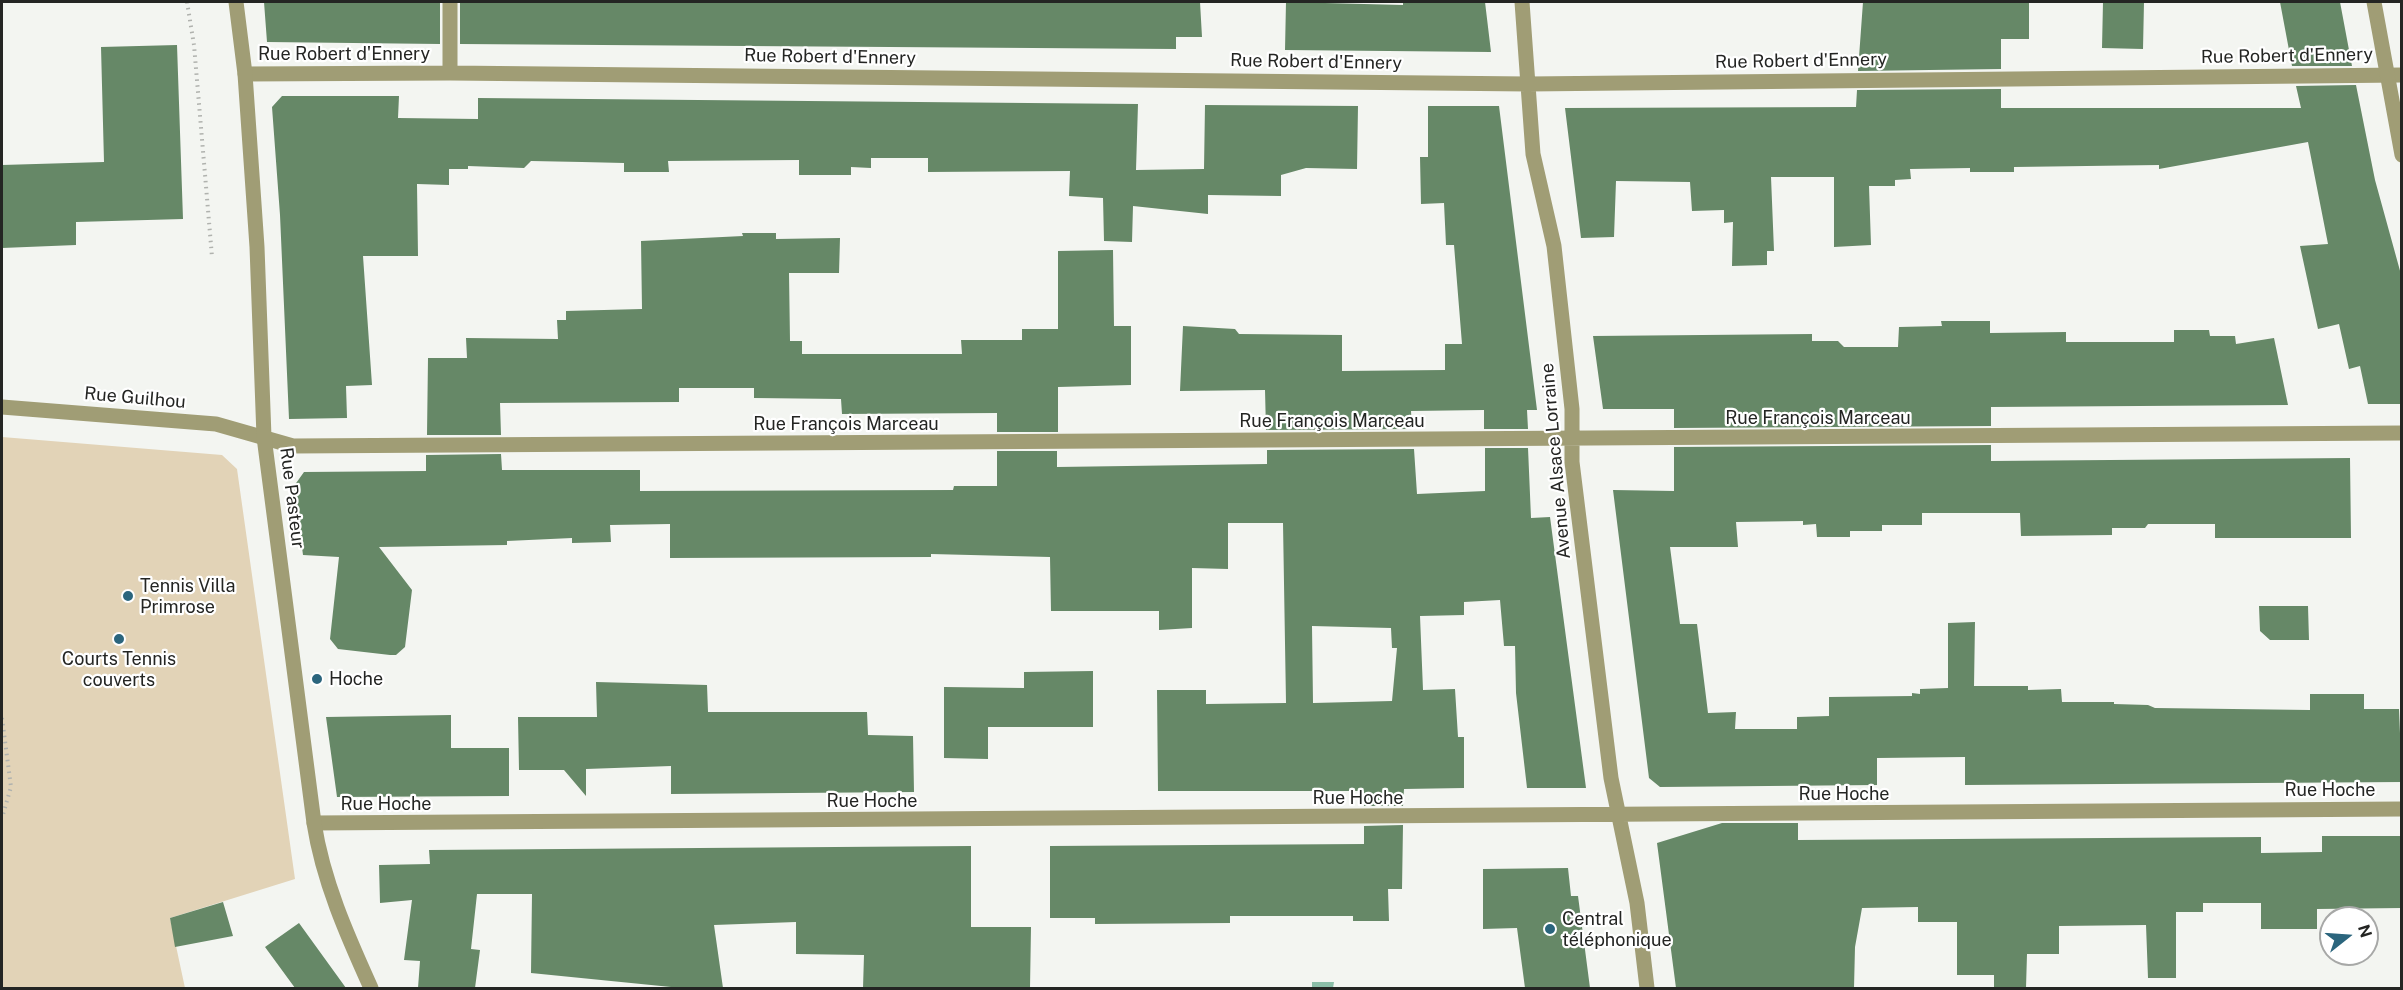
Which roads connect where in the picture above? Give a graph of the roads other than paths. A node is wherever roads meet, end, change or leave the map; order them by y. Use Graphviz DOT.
graph roads {
  1 [pos="236,2"];
  2 [pos="450,2"];
  3 [pos="1522,2"];
  4 [pos="2374,2"];
  5 [pos="450,73"];
  6 [pos="245,74"];
  7 [pos="2394,75"];
  8 [pos="1528,84"];
  9 [pos="2402,155"];
  10 [pos="2,407"];
  11 [pos="2402,433"];
  12 [pos="264,437"];
  13 [pos="1572,440"];
  14 [pos="2402,809"];
  15 [pos="1620,816"];
  16 [pos="314,823"];
  17 [pos="371,988"];
  18 [pos="1647,988"];
  1 -- 6 [label="street, Rue Pasteur"];
  2 -- 5 [label="street"];
  3 -- 8 [label="street, Avenue Alsace Lorraine"];
  4 -- 7 [label="street"];
  5 -- 6 [label="street, Rue Robert d'Ennery"];
  5 -- 8 [label="street, Rue Robert d'Ennery"];
  6 -- 12 [label="street, Rue Pasteur"];
  7 -- 8 [label="street, Rue Robert d'Ennery"];
  7 -- 9 [label="street"];
  8 -- 13 [label="street, Avenue Alsace Lorraine"];
  10 -- 12 [label="street, Rue Guilhou"];
  11 -- 13 [label="street, Rue François Marceau"];
  12 -- 13 [label="street, Rue François Marceau"];
  12 -- 16 [label="street, Rue Pasteur"];
  13 -- 15 [label="street, Avenue Alsace Lorraine"];
  14 -- 15 [label="street, Rue Hoche"];
  15 -- 16 [label="street, Rue Hoche"];
  15 -- 18 [label="street, Avenue Alsace Lorraine"];
  16 -- 17 [label="street, Rue Pasteur"];
}
